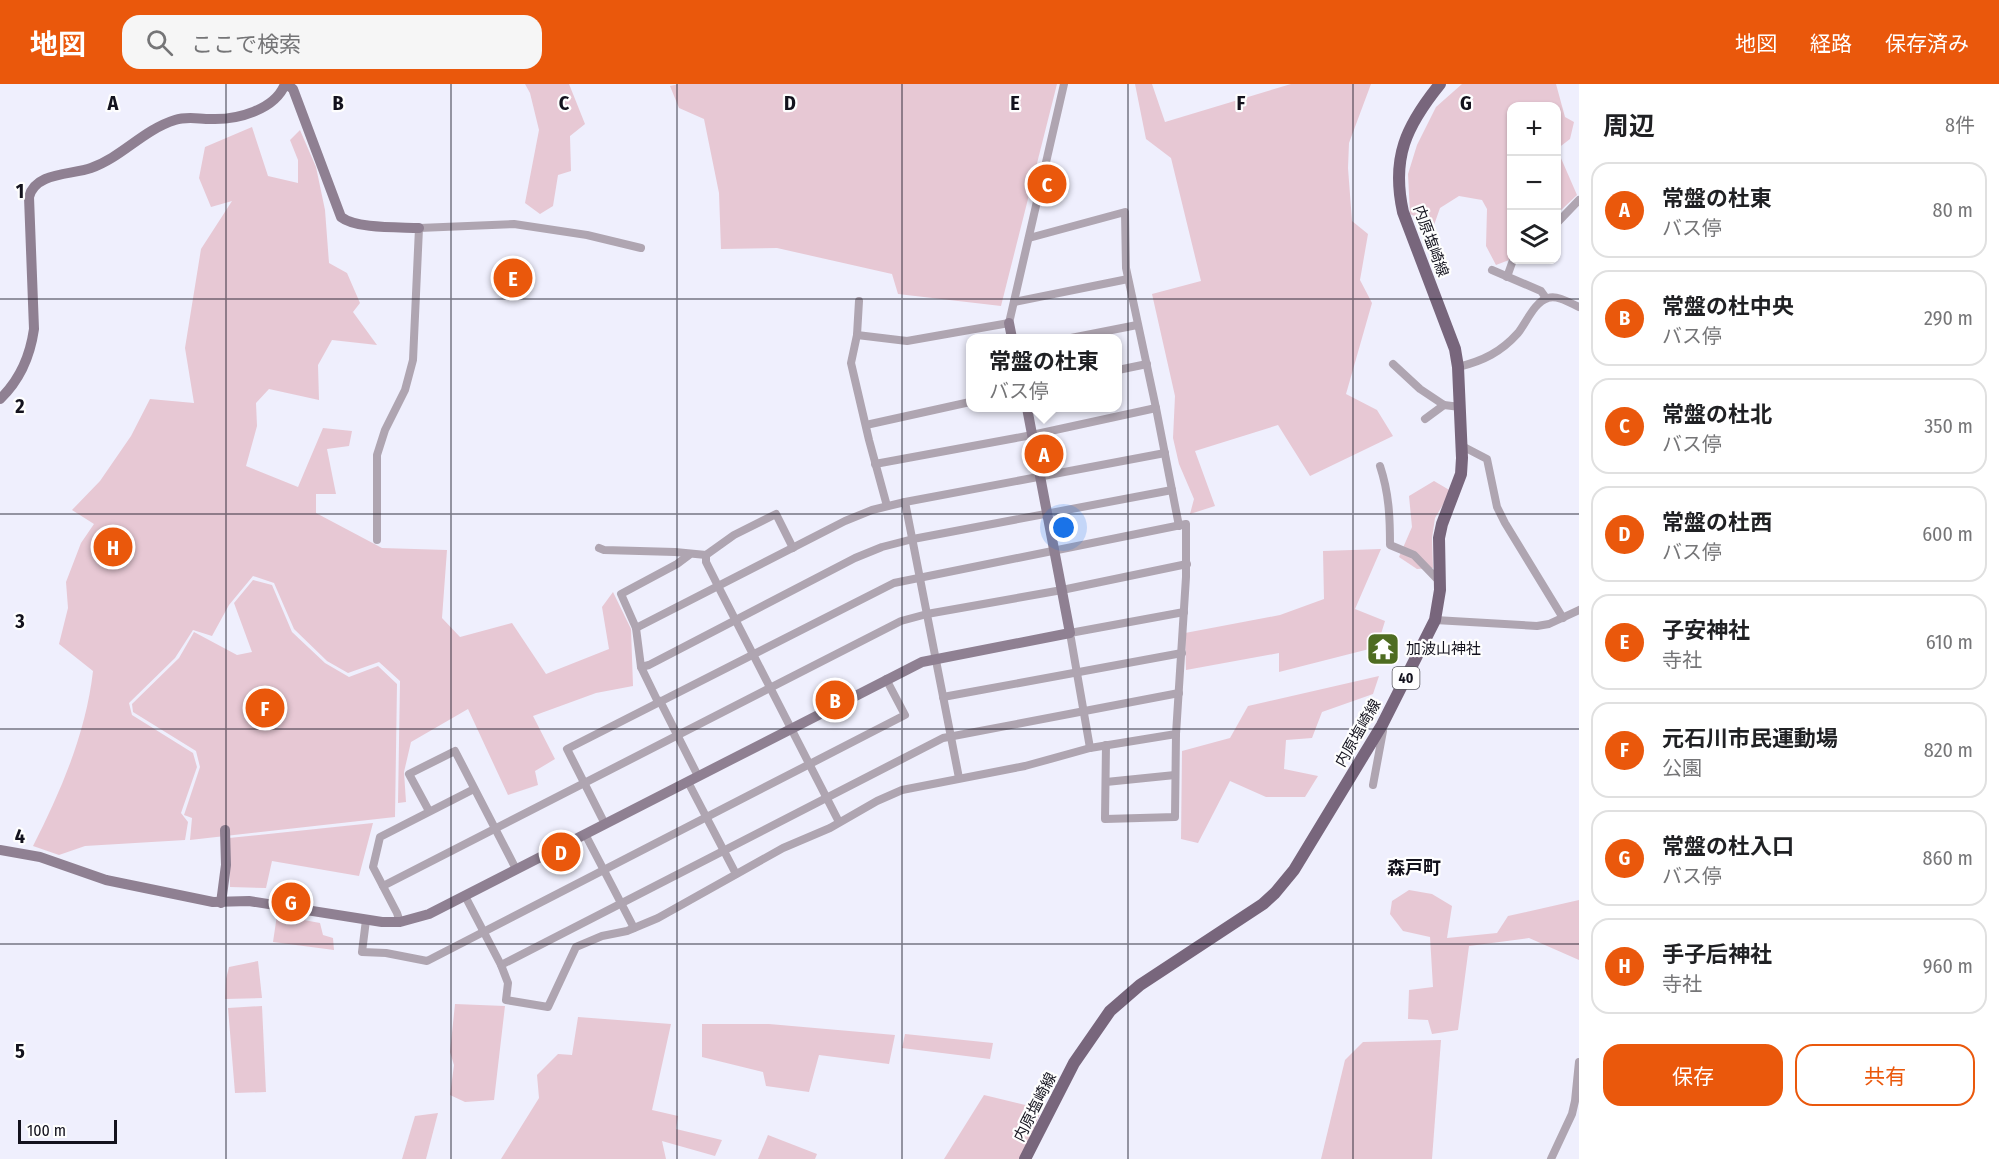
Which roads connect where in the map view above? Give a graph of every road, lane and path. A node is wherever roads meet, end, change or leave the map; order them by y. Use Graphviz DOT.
graph roads {
  1 [pos="286,84"];
  2 [pos="1064,84"];
  3 [pos="1440,84"];
  4 [pos="1579,200"];
  5 [pos="1561,220"];
  6 [pos="418,228"];
  7 [pos="1029,238"];
  8 [pos="641,248"];
  9 [pos="1512,264"];
  10 [pos="1492,270"];
  11 [pos="1507,277"];
  12 [pos="1128,279"];
  13 [pos="1546,298"];
  14 [pos="859,301"];
  15 [pos="1014,302"];
  16 [pos="1579,307"];
  17 [pos="1009,323"];
  18 [pos="1137,325"];
  19 [pos="1011,334"];
  20 [pos="1095,334"];
  21 [pos="857,335"];
  22 [pos="1147,364"];
  23 [pos="1393,364"];
  24 [pos="1458,367"];
  25 [pos="1122,369"];
  26 [pos="0,399"];
  27 [pos="966,403"];
  28 [pos="1444,405"];
  29 [pos="1460,407"];
  30 [pos="1156,408"];
  31 [pos="1028,412"];
  32 [pos="1425,419"];
  33 [pos="866,425"];
  34 [pos="1032,435"];
  35 [pos="1462,446"];
  36 [pos="1165,453"];
  37 [pos="875,464"];
  38 [pos="1380,466"];
  39 [pos="1040,476"];
  40 [pos="1172,490"];
  41 [pos="905,502"];
  42 [pos="887,506"];
  43 [pos="1047,514"];
  44 [pos="1179,526"];
  45 [pos="913,539"];
  46 [pos="377,540"];
  47 [pos="599,548"];
  48 [pos="793,548"];
  49 [pos="1054,550"];
  50 [pos="689,555"];
  51 [pos="706,555"];
  52 [pos="1186,564"];
  53 [pos="920,577"];
  54 [pos="1440,582"];
  55 [pos="718,586"];
  56 [pos="1062,590"];
  57 [pos="1579,610"];
  58 [pos="1184,612"];
  59 [pos="927,614"];
  60 [pos="1563,618"];
  61 [pos="735,620"];
  62 [pos="1435,620"];
  63 [pos="636,628"];
  64 [pos="1070,633"];
  65 [pos="1182,653"];
  66 [pos="753,654"];
  67 [pos="936,658"];
  68 [pos="641,667"];
  69 [pos="1078,673"];
  70 [pos="886,679"];
  71 [pos="770,688"];
  72 [pos="1179,693"];
  73 [pos="943,697"];
  74 [pos="659,702"];
  75 [pos="1084,710"];
  76 [pos="1382,725"];
  77 [pos="791,728"];
  78 [pos="1176,734"];
  79 [pos="677,736"];
  80 [pos="951,737"];
  81 [pos="1106,746"];
  82 [pos="1090,748"];
  83 [pos="810,765"];
  84 [pos="1176,775"];
  85 [pos="959,778"];
  86 [pos="693,779"];
  87 [pos="1106,782"];
  88 [pos="584,784"];
  89 [pos="1372,785"];
  90 [pos="474,789"];
  91 [pos="827,798"];
  92 [pos="429,811"];
  93 [pos="706,817"];
  94 [pos="839,822"];
  95 [pos="605,824"];
  96 [pos="225,830"];
  97 [pos="495,830"];
  98 [pos="585,834"];
  99 [pos="0,850"];
  100 [pos="724,851"];
  101 [pos="516,869"];
  102 [pos="604,870"];
  103 [pos="736,874"];
  104 [pos="384,886"];
  105 [pos="465,896"];
  106 [pos="221,903"];
  107 [pos="621,904"];
  108 [pos="366,920"];
  109 [pos="400,922"];
  110 [pos="634,928"];
  111 [pos="483,932"];
  112 [pos="501,965"];
  113 [pos="1579,1062"];
  114 [pos="1025,1159"];
  115 [pos="1551,1159"];
  1 -- 6 [label="street"];
  1 -- 26 [label="street"];
  2 -- 7 [label="street"];
  3 -- 24 [label="main road, 内原塩崎線 / 40"];
  4 -- 5 [label="street"];
  6 -- 8 [label="street"];
  6 -- 46 [label="street"];
  7 -- 12 [label="street"];
  7 -- 15 [label="street"];
  9 -- 11 [label="street"];
  10 -- 11 [label="street"];
  11 -- 13 [label="street"];
  12 -- 15 [label="street"];
  12 -- 18 [label="street"];
  13 -- 16 [label="street"];
  13 -- 24 [label="street"];
  14 -- 21 [label="street"];
  15 -- 17 [label="street"];
  17 -- 19 [label="street"];
  17 -- 21 [label="street"];
  18 -- 20 [label="street"];
  18 -- 22 [label="street"];
  21 -- 33 [label="street"];
  22 -- 25 [label="street"];
  22 -- 30 [label="street"];
  23 -- 28 [label="street"];
  24 -- 29 [label="main road, 内原塩崎線 / 40"];
  27 -- 33 [label="street"];
  28 -- 29 [label="street"];
  28 -- 32 [label="street"];
  29 -- 35 [label="main road, 内原塩崎線 / 40"];
  30 -- 34 [label="street"];
  30 -- 36 [label="street"];
  31 -- 34 [label="street"];
  33 -- 37 [label="street"];
  34 -- 37 [label="street"];
  34 -- 39 [label="street"];
  35 -- 54 [label="main road, 内原塩崎線 / 40"];
  35 -- 60 [label="street"];
  36 -- 39 [label="street"];
  36 -- 40 [label="street"];
  37 -- 42 [label="street"];
  38 -- 54 [label="street"];
  39 -- 41 [label="street"];
  39 -- 43 [label="street"];
  40 -- 43 [label="street"];
  40 -- 44 [label="street"];
  41 -- 42 [label="street"];
  41 -- 45 [label="street"];
  42 -- 48 [label="street"];
  43 -- 45 [label="street"];
  43 -- 49 [label="street"];
  44 -- 49 [label="street"];
  44 -- 52 [label="street"];
  45 -- 53 [label="street"];
  45 -- 61 [label="street"];
  47 -- 50 [label="street"];
  48 -- 51 [label="street"];
  48 -- 55 [label="street"];
  49 -- 53 [label="street"];
  49 -- 56 [label="street"];
  50 -- 51 [label="street"];
  50 -- 63 [label="street"];
  51 -- 55 [label="street"];
  52 -- 56 [label="street"];
  52 -- 58 [label="street"];
  53 -- 59 [label="street"];
  53 -- 66 [label="street"];
  54 -- 62 [label="main road, 内原塩崎線 / 40"];
  55 -- 61 [label="street"];
  55 -- 63 [label="street"];
  56 -- 59 [label="street"];
  56 -- 64 [label="street"];
  57 -- 60 [label="street"];
  58 -- 64 [label="street"];
  58 -- 65 [label="street"];
  59 -- 67 [label="street"];
  59 -- 71 [label="street"];
  60 -- 62 [label="street"];
  61 -- 66 [label="street"];
  61 -- 68 [label="street"];
  62 -- 76 [label="main road, 内原塩崎線 / 40"];
  63 -- 68 [label="street"];
  64 -- 67 [label="street"];
  64 -- 69 [label="street"];
  65 -- 69 [label="street"];
  65 -- 72 [label="street"];
  66 -- 71 [label="street"];
  66 -- 74 [label="street"];
  67 -- 70 [label="street"];
  67 -- 73 [label="street"];
  68 -- 74 [label="street"];
  69 -- 73 [label="street"];
  69 -- 75 [label="street"];
  70 -- 77 [label="street"];
  70 -- 83 [label="street"];
  71 -- 77 [label="street"];
  71 -- 79 [label="street"];
  72 -- 75 [label="street"];
  72 -- 78 [label="street"];
  73 -- 80 [label="street"];
  74 -- 79 [label="street"];
  74 -- 88 [label="street"];
  75 -- 80 [label="street"];
  75 -- 82 [label="street"];
  76 -- 89 [label="street"];
  76 -- 114 [label="main road, 内原塩崎線 / 40"];
  77 -- 83 [label="street"];
  77 -- 86 [label="street"];
  78 -- 81 [label="street"];
  78 -- 84 [label="street"];
  79 -- 86 [label="street"];
  79 -- 88 [label="street"];
  80 -- 85 [label="street"];
  80 -- 91 [label="street"];
  81 -- 82 [label="street"];
  81 -- 87 [label="street"];
  82 -- 85 [label="street"];
  83 -- 91 [label="street"];
  83 -- 93 [label="street"];
  84 -- 87 [label="street"];
  84 -- 87 [label="street"];
  85 -- 94 [label="street"];
  86 -- 93 [label="street"];
  86 -- 95 [label="street"];
  88 -- 95 [label="street"];
  88 -- 97 [label="street"];
  90 -- 92 [label="street"];
  90 -- 92 [label="street"];
  90 -- 97 [label="street"];
  91 -- 94 [label="street"];
  91 -- 100 [label="street"];
  92 -- 104 [label="street"];
  93 -- 100 [label="street"];
  93 -- 102 [label="street"];
  94 -- 103 [label="street"];
  95 -- 98 [label="street"];
  96 -- 106 [label="street"];
  97 -- 101 [label="street"];
  97 -- 104 [label="street"];
  98 -- 101 [label="street"];
  98 -- 102 [label="street"];
  99 -- 106 [label="street"];
  100 -- 103 [label="street"];
  100 -- 107 [label="street"];
  101 -- 105 [label="street"];
  102 -- 107 [label="street"];
  102 -- 111 [label="street"];
  103 -- 110 [label="street"];
  104 -- 109 [label="street"];
  105 -- 109 [label="street"];
  105 -- 111 [label="street"];
  106 -- 108 [label="street"];
  107 -- 110 [label="street"];
  107 -- 112 [label="street"];
  108 -- 109 [label="street"];
  108 -- 111 [label="street"];
  110 -- 112 [label="street"];
  111 -- 112 [label="street"];
  113 -- 115 [label="street"];
}
